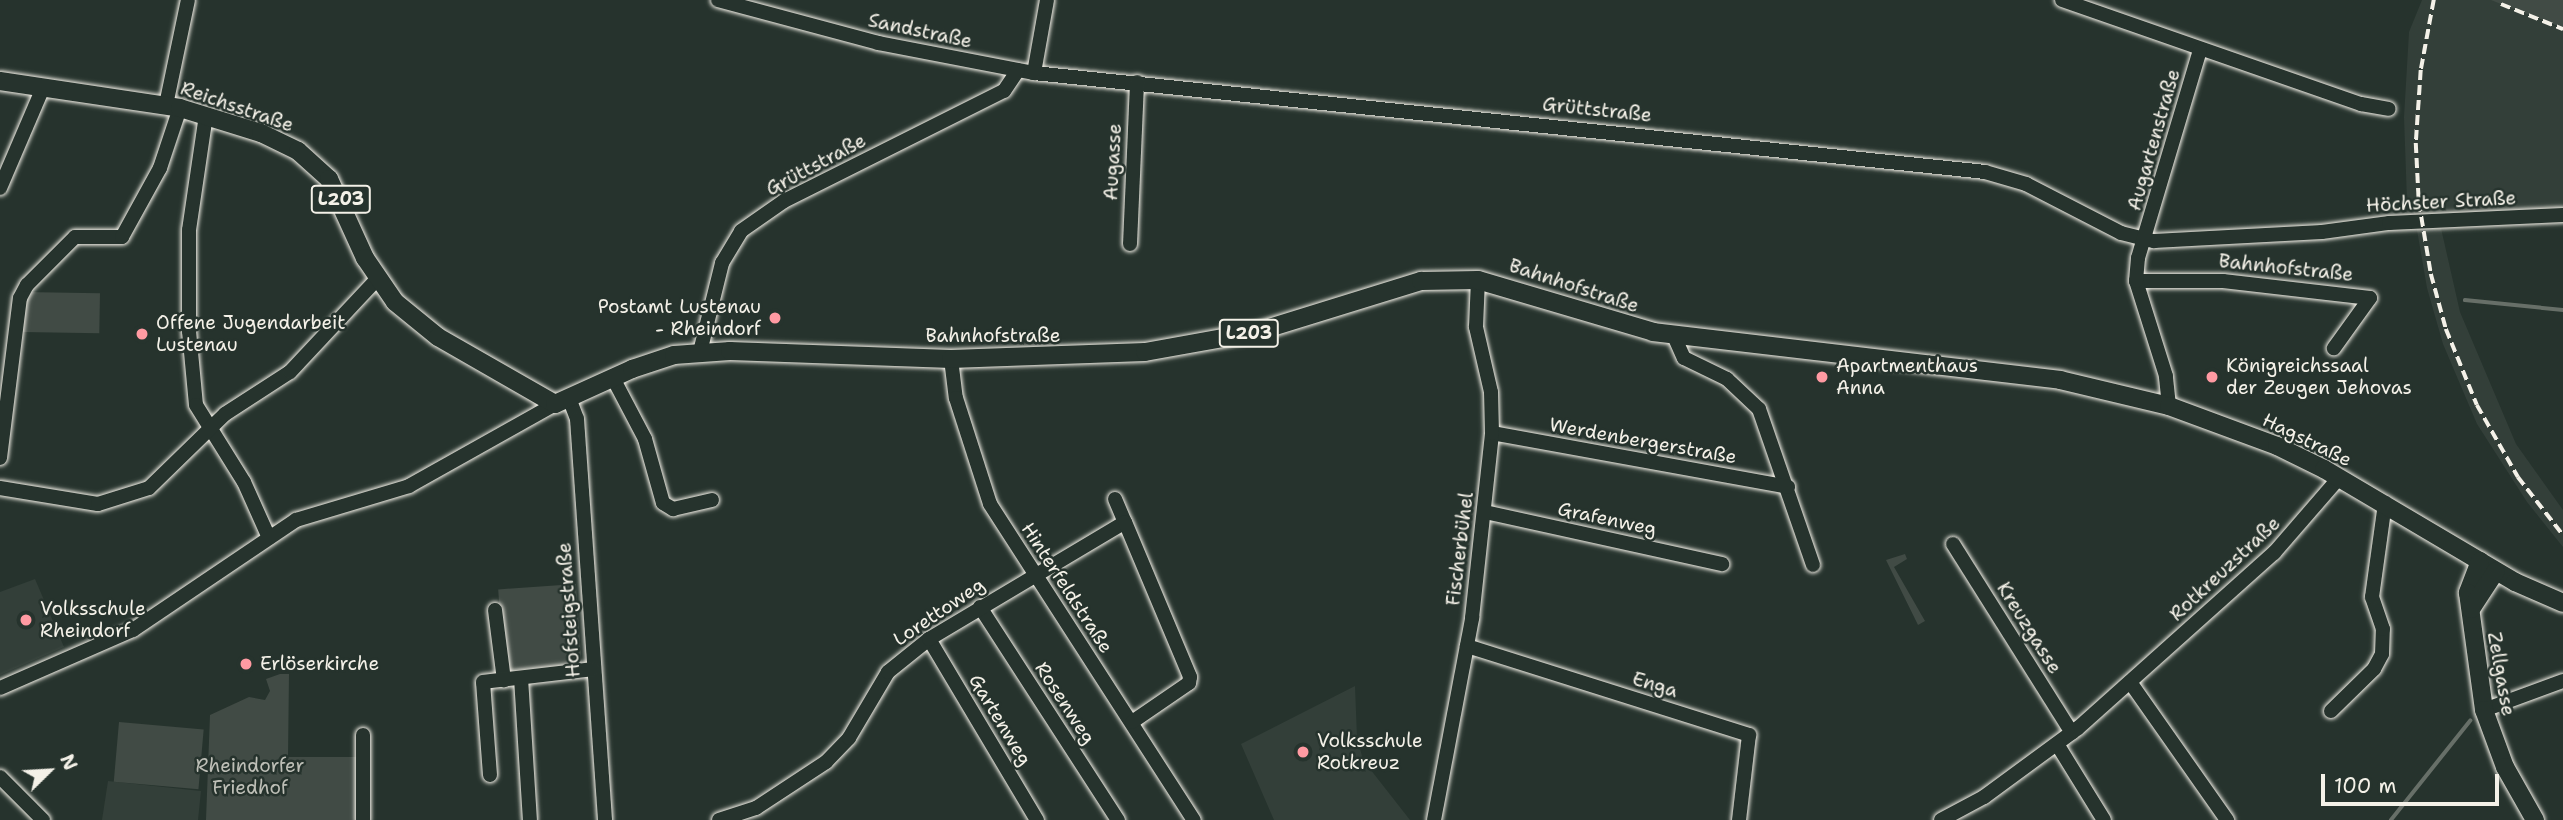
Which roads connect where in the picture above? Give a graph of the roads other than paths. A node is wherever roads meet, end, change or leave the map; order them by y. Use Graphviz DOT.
graph roads {
  1 [pos="188,0"];
  2 [pos="718,0"];
  3 [pos="1047,0"];
  4 [pos="2062,0"];
  5 [pos="2200,50"];
  6 [pos="1018,70"];
  7 [pos="1034,72"];
  8 [pos="0,81"];
  9 [pos="1137,82"];
  10 [pos="42,90"];
  11 [pos="173,106"];
  12 [pos="2389,110"];
  13 [pos="206,115"];
  14 [pos="0,188"];
  15 [pos="2563,215"];
  16 [pos="2322,232"];
  17 [pos="2142,240"];
  18 [pos="1130,244"];
  19 [pos="378,278"];
  20 [pos="1478,280"];
  21 [pos="2136,281"];
  22 [pos="1674,336"];
  23 [pos="2334,348"];
  24 [pos="700,352"];
  25 [pos="951,359"];
  26 [pos="613,377"];
  27 [pos="562,401"];
  28 [pos="2169,406"];
  29 [pos="208,429"];
  30 [pos="1492,433"];
  31 [pos="0,458"];
  32 [pos="2339,478"];
  33 [pos="1788,487"];
  34 [pos="0,488"];
  35 [pos="1115,499"];
  36 [pos="712,500"];
  37 [pos="2385,503"];
  38 [pos="1485,512"];
  39 [pos="1125,522"];
  40 [pos="269,538"];
  41 [pos="1953,544"];
  42 [pos="2480,561"];
  43 [pos="1722,564"];
  44 [pos="1813,565"];
  45 [pos="2496,571"];
  46 [pos="1033,575"];
  47 [pos="2563,603"];
  48 [pos="980,607"];
  49 [pos="2472,609"];
  50 [pos="495,610"];
  51 [pos="929,639"];
  52 [pos="1467,646"];
  53 [pos="593,669"];
  54 [pos="521,678"];
  55 [pos="505,680"];
  56 [pos="2563,681"];
  57 [pos="2130,682"];
  58 [pos="0,688"];
  59 [pos="2331,710"];
  60 [pos="2484,710"];
  61 [pos="1132,722"];
  62 [pos="2072,733"];
  63 [pos="363,735"];
  64 [pos="2057,744"];
  65 [pos="489,775"];
  66 [pos="0,777"];
  67 [pos="1945,819"];
  68 [pos="43,820"];
  69 [pos="363,820"];
  70 [pos="530,820"];
  71 [pos="605,820"];
  72 [pos="719,820"];
  73 [pos="1037,820"];
  74 [pos="1118,820"];
  75 [pos="1194,820"];
  76 [pos="1434,820"];
  77 [pos="1739,820"];
  78 [pos="2104,820"];
  79 [pos="2227,820"];
  80 [pos="2535,820"];
  1 -- 11 [label="street"];
  2 -- 6 [label="street, Sandstraße"];
  3 -- 7 [label="street"];
  4 -- 5 [label="street, Augartenstraße"];
  5 -- 12 [label="street, Augartenstraße"];
  5 -- 17 [label="street, Augartenstraße"];
  6 -- 7 [label="street, Sandstraße"];
  6 -- 24 [label="street, Grüttstraße"];
  7 -- 9 [label="street, Grüttstraße"];
  8 -- 10 [label="main road, Reichsstraße / L203"];
  9 -- 17 [label="street, Grüttstraße"];
  9 -- 18 [label="street, Augasse"];
  10 -- 11 [label="main road, Reichsstraße / L203"];
  10 -- 14 [label="street"];
  11 -- 13 [label="main road, Reichsstraße / L203"];
  11 -- 31 [label="street"];
  13 -- 19 [label="main road, Reichsstraße / L203"];
  13 -- 29 [label="street"];
  15 -- 16 [label="street, Höchster Straße"];
  16 -- 17 [label="street, Bahnhofstraße"];
  17 -- 21 [label="street"];
  19 -- 27 [label="main road, Reichsstraße / L203"];
  19 -- 29 [label="street"];
  20 -- 22 [label="main road, Bahnhofstraße / L203"];
  20 -- 25 [label="main road, Bahnhofstraße / L203"];
  20 -- 30 [label="street, Fischerbühel"];
  21 -- 23 [label="street, Bahnhofstraße"];
  21 -- 28 [label="street"];
  22 -- 28 [label="main road, Bahnhofstraße / L203"];
  22 -- 33 [label="street"];
  24 -- 25 [label="main road, Bahnhofstraße / L203"];
  24 -- 26 [label="main road, Bahnhofstraße / L203"];
  25 -- 46 [label="street, Hinterfeldstraße"];
  26 -- 27 [label="main road, Bahnhofstraße / L203"];
  26 -- 36 [label="street"];
  27 -- 40 [label="street"];
  27 -- 53 [label="street, Hofsteigstraße"];
  28 -- 32 [label="main road, Hagstraße / L203"];
  29 -- 34 [label="street"];
  29 -- 40 [label="street"];
  30 -- 33 [label="street, Werdenbergerstraße"];
  30 -- 38 [label="street, Fischerbühel"];
  32 -- 37 [label="main road, Hagstraße / L203"];
  32 -- 57 [label="street, Rotkreuzstraße"];
  33 -- 44 [label="street"];
  35 -- 39 [label="street"];
  37 -- 42 [label="main road, Hagstraße / L203"];
  37 -- 59 [label="street"];
  38 -- 43 [label="street, Grafenweg"];
  38 -- 52 [label="street, Fischerbühel"];
  39 -- 46 [label="street, Lorettoweg"];
  39 -- 61 [label="street"];
  40 -- 58 [label="street"];
  41 -- 62 [label="street, Kreuzgasse"];
  42 -- 45 [label="main road, Hagstraße / L203"];
  42 -- 49 [label="main road, Zellgasse"];
  45 -- 47 [label="main road, Hagstraße / L203"];
  45 -- 49 [label="main road, Zellgasse"];
  46 -- 48 [label="street, Lorettoweg"];
  46 -- 61 [label="street, Hinterfeldstraße"];
  48 -- 51 [label="street, Lorettoweg"];
  48 -- 74 [label="street, Rosenweg"];
  49 -- 60 [label="main road, Zellgasse"];
  50 -- 55 [label="street"];
  51 -- 72 [label="street, Lorettoweg"];
  51 -- 73 [label="street, Gartenweg"];
  52 -- 76 [label="street, Fischerbühel"];
  52 -- 77 [label="street, Enga"];
  53 -- 54 [label="street"];
  53 -- 71 [label="street, Hofsteigstraße"];
  54 -- 55 [label="street"];
  54 -- 70 [label="street"];
  55 -- 65 [label="street"];
  56 -- 60 [label="street"];
  57 -- 62 [label="street, Rotkreuzstraße"];
  57 -- 79 [label="street"];
  60 -- 80 [label="main road, Zellgasse"];
  61 -- 75 [label="street, Hinterfeldstraße"];
  62 -- 64 [label="street, Rotkreuzstraße"];
  63 -- 69 [label="street"];
  64 -- 67 [label="street, Rotkreuzstraße"];
  64 -- 78 [label="street"];
  66 -- 68 [label="street"];
}
